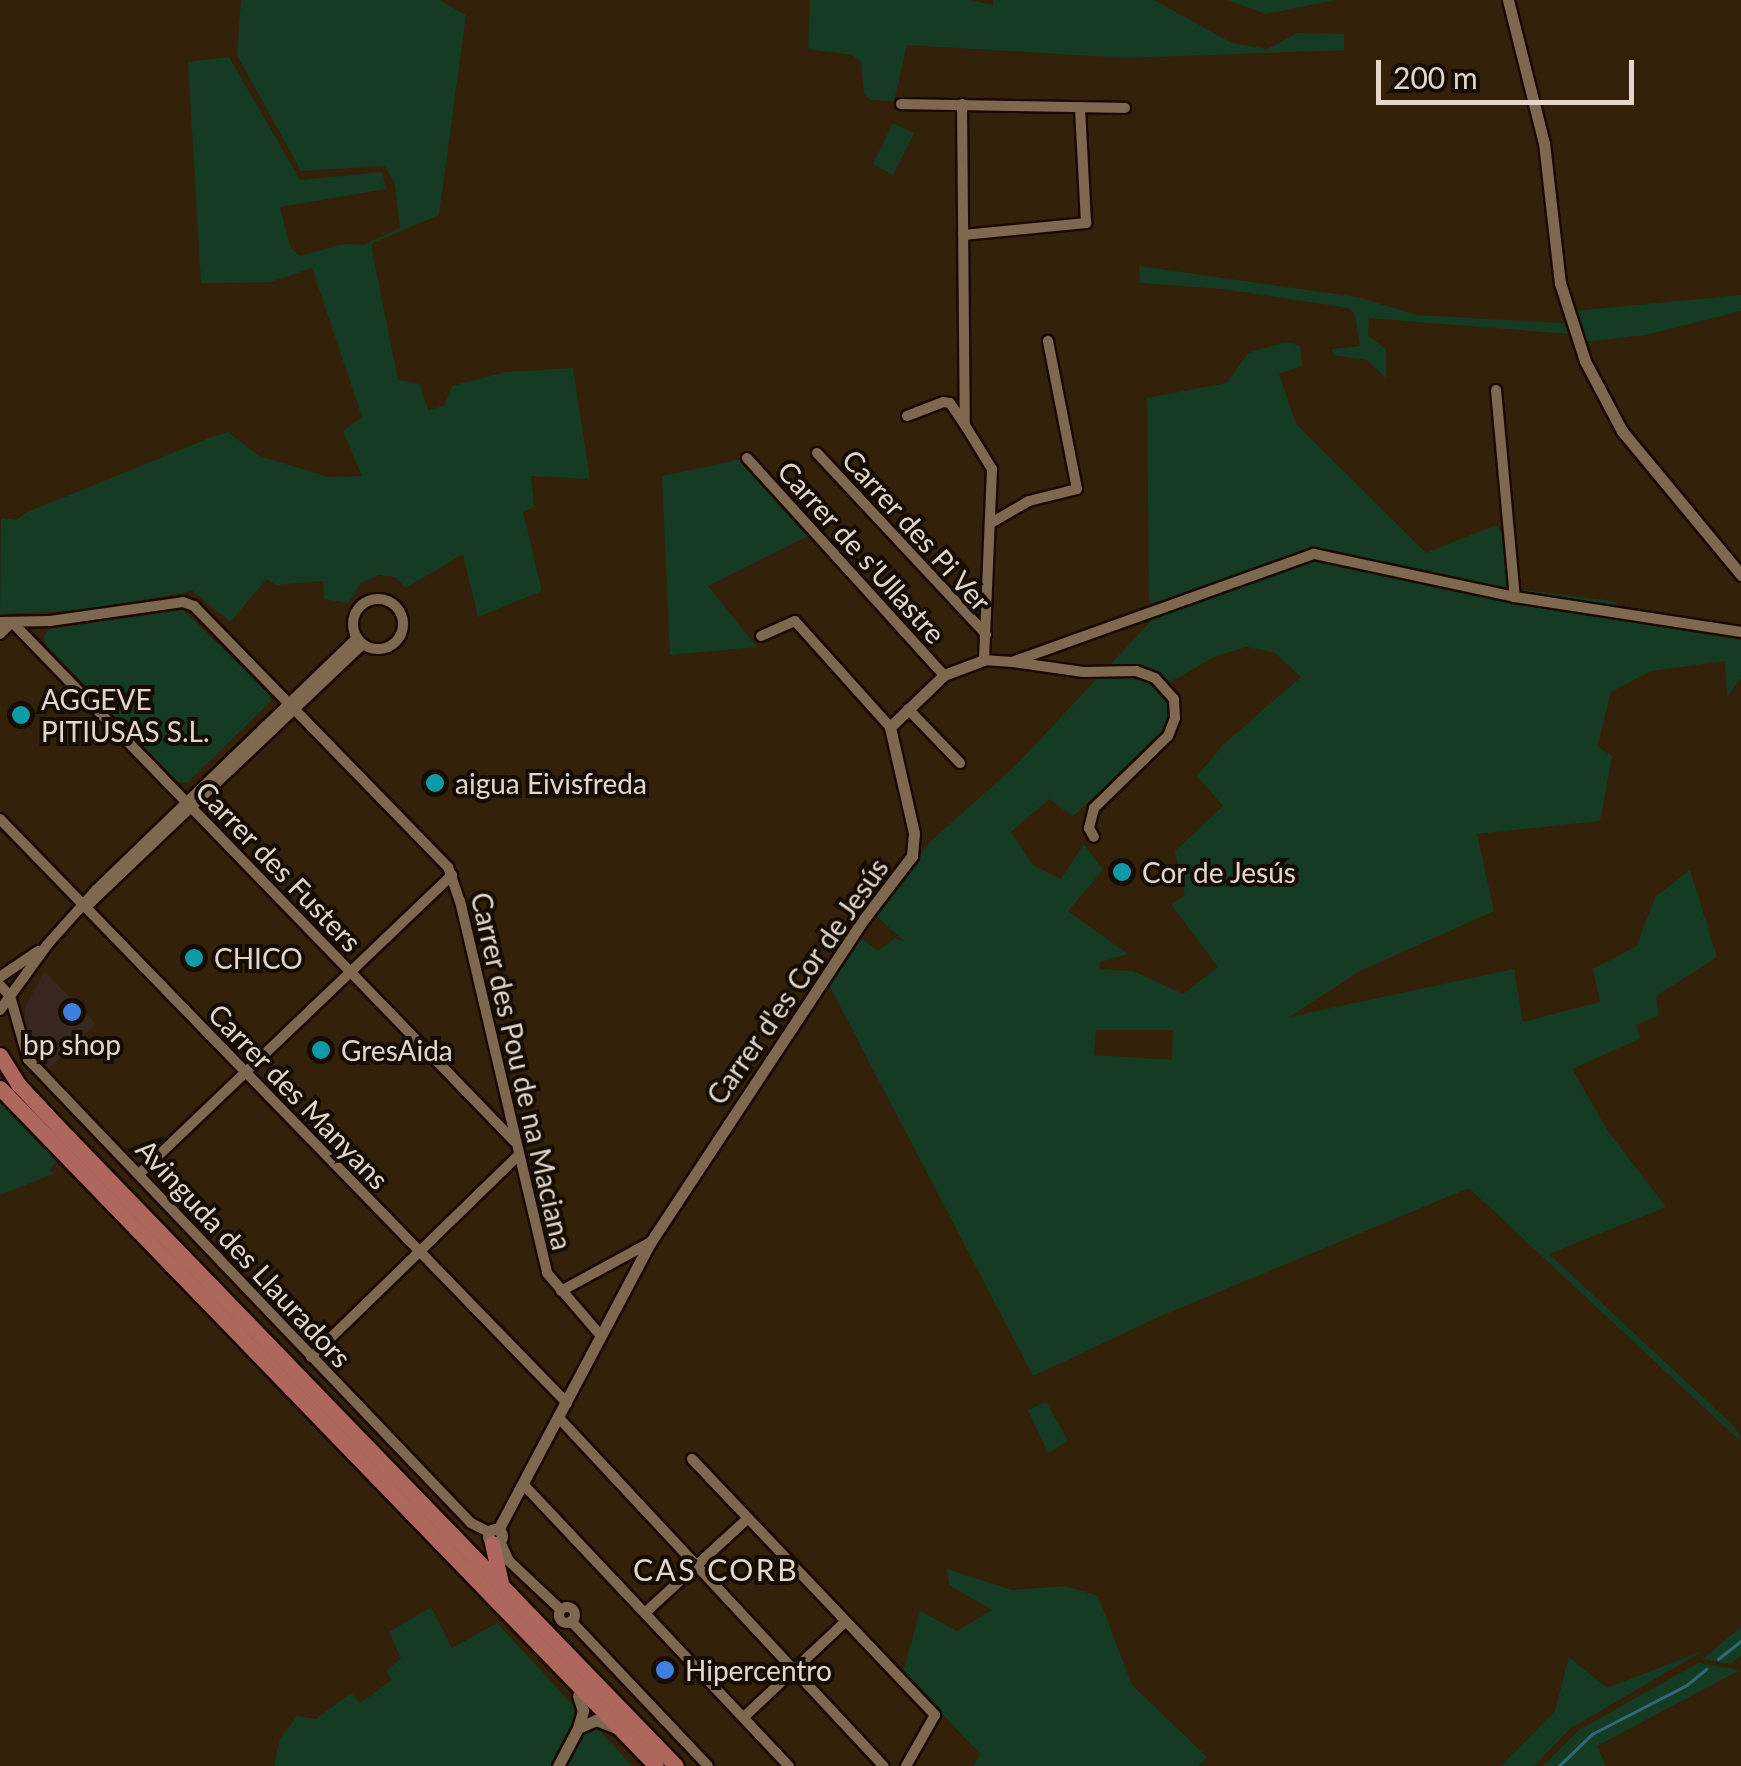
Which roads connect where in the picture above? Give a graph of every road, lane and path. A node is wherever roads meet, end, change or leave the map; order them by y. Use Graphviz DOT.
graph roads {
  1 [pos="1508,0"];
  2 [pos="901,104"];
  3 [pos="962,104"];
  4 [pos="1080,107"];
  5 [pos="1125,108"];
  6 [pos="963,235"];
  7 [pos="1048,341"];
  8 [pos="1496,390"];
  9 [pos="907,416"];
  10 [pos="965,425"];
  11 [pos="817,454"];
  12 [pos="747,458"];
  13 [pos="992,523"];
  14 [pos="1741,575"];
  15 [pos="1514,596"];
  16 [pos="6,622"];
  17 [pos="1741,632"];
  18 [pos="0,634"];
  19 [pos="986,634"];
  20 [pos="761,636"];
  21 [pos="360,641"];
  22 [pos="984,660"];
  23 [pos="1012,662"];
  24 [pos="944,676"];
  25 [pos="292,707"];
  26 [pos="908,709"];
  27 [pos="890,728"];
  28 [pos="960,763"];
  29 [pos="190,806"];
  30 [pos="0,820"];
  31 [pos="1094,836"];
  32 [pos="452,874"];
  33 [pos="85,906"];
  34 [pos="47,944"];
  35 [pos="351,972"];
  36 [pos="0,974"];
  37 [pos="0,985"];
  38 [pos="10,996"];
  39 [pos="0,1010"];
  40 [pos="0,1056"];
  41 [pos="244,1074"];
  42 [pos="0,1088"];
  43 [pos="502,1088"];
  44 [pos="479,1104"];
  45 [pos="514,1142"];
  46 [pos="518,1156"];
  47 [pos="139,1174"];
  48 [pos="152,1193"];
  49 [pos="137,1208"];
  50 [pos="650,1243"];
  51 [pos="418,1250"];
  52 [pos="561,1291"];
  53 [pos="602,1336"];
  54 [pos="311,1357"];
  55 [pos="568,1402"];
  56 [pos="559,1418"];
  57 [pos="692,1459"];
  58 [pos="523,1484"];
  59 [pos="747,1519"];
  60 [pos="493,1537"];
  61 [pos="456,1538"];
  62 [pos="697,1565"];
  63 [pos="502,1587"];
  64 [pos="647,1611"];
  65 [pos="845,1622"];
  66 [pos="534,1640"];
  67 [pos="795,1669"];
  68 [pos="578,1696"];
  69 [pos="745,1716"];
  70 [pos="578,1728"];
  71 [pos="622,1732"];
  72 [pos="685,1742"];
  73 [pos="558,1766"];
  74 [pos="656,1766"];
  75 [pos="678,1766"];
  76 [pos="708,1766"];
  77 [pos="789,1766"];
  78 [pos="884,1766"];
  79 [pos="906,1766"];
  1 -- 14 [label="street"];
  2 -- 3 [label="street"];
  3 -- 4 [label="street"];
  3 -- 6 [label="street"];
  4 -- 5 [label="street"];
  4 -- 6 [label="street"];
  6 -- 10 [label="street"];
  7 -- 13 [label="street"];
  8 -- 15 [label="street"];
  9 -- 10 [label="street"];
  10 -- 13 [label="street"];
  11 -- 19 [label="street, Carrer des Pi Ver"];
  12 -- 24 [label="street, Carrer de s'Ullastre"];
  13 -- 19 [label="street"];
  15 -- 17 [label="street"];
  15 -- 23 [label="street"];
  16 -- 18 [label="street"];
  16 -- 25 [label="street, Carrer des Pou de na Maciana"];
  16 -- 29 [label="street, Carrer des Fusters"];
  19 -- 22 [label="street"];
  20 -- 27 [label="street"];
  21 -- 21 [label="street"];
  21 -- 25 [label="street"];
  22 -- 23 [label="street"];
  22 -- 24 [label="street"];
  23 -- 31 [label="street"];
  24 -- 26 [label="street"];
  25 -- 29 [label="street"];
  25 -- 32 [label="street, Carrer des Pou de na Maciana"];
  26 -- 27 [label="street"];
  26 -- 28 [label="street"];
  27 -- 50 [label="street, Carrer d'es Cor de Jesús"];
  29 -- 33 [label="street"];
  29 -- 35 [label="street, Carrer des Fusters"];
  30 -- 33 [label="street, Carrer des Manyans"];
  32 -- 35 [label="street"];
  32 -- 43 [label="street, Carrer des Pou de na Maciana"];
  33 -- 34 [label="street"];
  33 -- 41 [label="street, Carrer des Manyans"];
  34 -- 36 [label="street"];
  34 -- 38 [label="street"];
  35 -- 41 [label="street"];
  35 -- 44 [label="street, Carrer des Fusters"];
  37 -- 38 [label="street, Avinguda des Llauradors"];
  38 -- 39 [label="street"];
  38 -- 47 [label="street, Avinguda des Llauradors"];
  40 -- 49 [label="main road"];
  41 -- 47 [label="street"];
  41 -- 51 [label="street, Carrer des Manyans"];
  42 -- 66 [label="main road"];
  43 -- 44 [label="street"];
  43 -- 45 [label="street, Carrer des Pou de na Maciana"];
  44 -- 45 [label="street, Carrer des Fusters"];
  45 -- 46 [label="street, Carrer des Pou de na Maciana"];
  46 -- 51 [label="street"];
  46 -- 52 [label="street, Carrer des Pou de na Maciana"];
  47 -- 48 [label="street, Avinguda des Llauradors"];
  48 -- 49 [label="street"];
  48 -- 54 [label="street, Avinguda des Llauradors"];
  49 -- 61 [label="main road"];
  50 -- 52 [label="street"];
  50 -- 53 [label="street, Carrer d'es Cor de Jesús"];
  51 -- 54 [label="street"];
  51 -- 55 [label="street, Carrer des Manyans"];
  52 -- 53 [label="street, Carrer des Pou de na Maciana"];
  53 -- 55 [label="street, Carrer d'es Cor de Jesús"];
  54 -- 60 [label="street, Avinguda des Llauradors"];
  55 -- 56 [label="street, Carrer d'es Cor de Jesús"];
  56 -- 58 [label="street, Carrer d'es Cor de Jesús"];
  56 -- 62 [label="street"];
  57 -- 59 [label="street"];
  58 -- 60 [label="street, Carrer d'es Cor de Jesús"];
  58 -- 64 [label="street"];
  59 -- 62 [label="street"];
  59 -- 65 [label="street"];
  60 -- 61 [label="main road"];
  60 -- 63 [label="main road"];
  60 -- 72 [label="street, Avinguda des Llauradors"];
  61 -- 63 [label="main road"];
  62 -- 64 [label="street"];
  62 -- 67 [label="street"];
  63 -- 75 [label="main road"];
  64 -- 69 [label="street"];
  65 -- 67 [label="street"];
  65 -- 79 [label="street"];
  66 -- 68 [label="street"];
  66 -- 71 [label="main road"];
  67 -- 69 [label="street"];
  67 -- 78 [label="street"];
  68 -- 70 [label="street"];
  69 -- 77 [label="street"];
  70 -- 71 [label="street"];
  70 -- 73 [label="street"];
  71 -- 74 [label="main road"];
  72 -- 75 [label="street"];
  72 -- 76 [label="street, Avinguda des Llauradors"];
}
